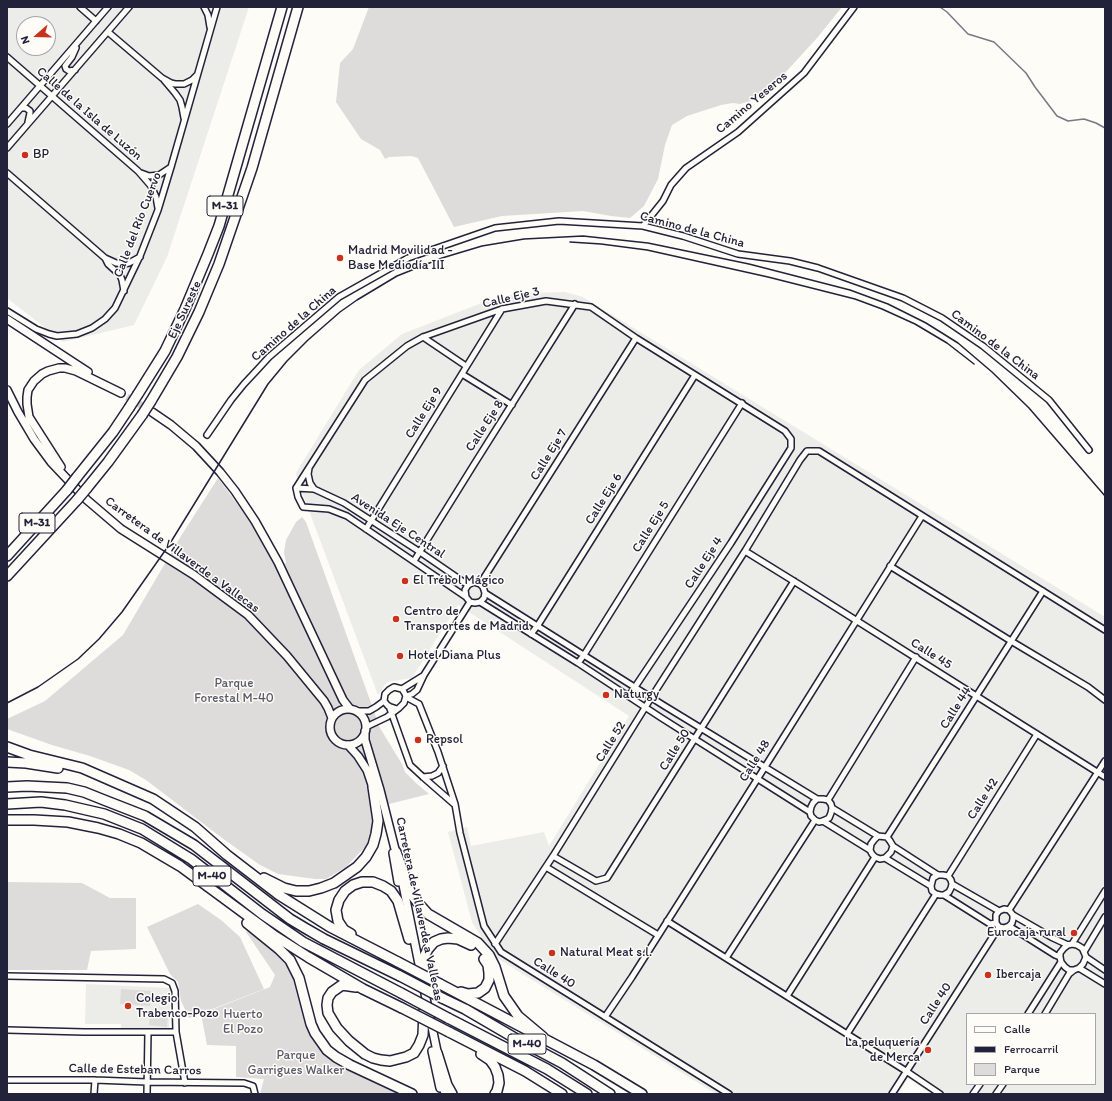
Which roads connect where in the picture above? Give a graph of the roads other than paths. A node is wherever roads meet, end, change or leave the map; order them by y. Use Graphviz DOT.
graph roads {
  1 [pos="80,7"];
  2 [pos="108,7"];
  3 [pos="129,7"];
  4 [pos="204,7"];
  5 [pos="217,7"];
  6 [pos="282,7"];
  7 [pos="298,7"];
  8 [pos="854,7"];
  9 [pos="96,21"];
  10 [pos="210,30"];
  11 [pos="108,32"];
  12 [pos="78,43"];
  13 [pos="7,57"];
  14 [pos="75,70"];
  15 [pos="198,75"];
  16 [pos="162,78"];
  17 [pos="40,86"];
  18 [pos="53,96"];
  19 [pos="21,108"];
  20 [pos="185,121"];
  21 [pos="7,124"];
  22 [pos="28,125"];
  23 [pos="7,148"];
  24 [pos="172,167"];
  25 [pos="138,171"];
  26 [pos="7,173"];
  27 [pos="158,210"];
  28 [pos="643,226"];
  29 [pos="140,256"];
  30 [pos="105,258"];
  31 [pos="124,291"];
  32 [pos="575,304"];
  33 [pos="502,309"];
  34 [pos="7,311"];
  35 [pos="7,320"];
  36 [pos="423,337"];
  37 [pos="636,338"];
  38 [pos="466,366"];
  39 [pos="462,374"];
  40 [pos="695,374"];
  41 [pos="7,390"];
  42 [pos="742,403"];
  43 [pos="512,405"];
  44 [pos="152,412"];
  45 [pos="207,435"];
  46 [pos="791,439"];
  47 [pos="1089,450"];
  48 [pos="310,465"];
  49 [pos="67,478"];
  50 [pos="296,488"];
  51 [pos="314,489"];
  52 [pos="922,516"];
  53 [pos="370,521"];
  54 [pos="366,529"];
  55 [pos="745,551"];
  56 [pos="420,552"];
  57 [pos="7,556"];
  58 [pos="23,560"];
  59 [pos="414,561"];
  60 [pos="890,566"];
  61 [pos="7,576"];
  62 [pos="794,582"];
  63 [pos="7,583"];
  64 [pos="480,584"];
  65 [pos="468,585"];
  66 [pos="1043,591"];
  67 [pos="485,593"];
  68 [pos="466,597"];
  69 [pos="470,602"];
  70 [pos="480,602"];
  71 [pos="856,620"];
  72 [pos="538,625"];
  73 [pos="1105,630"];
  74 [pos="531,634"];
  75 [pos="1011,641"];
  76 [pos="584,655"];
  77 [pos="916,657"];
  78 [pos="578,663"];
  79 [pos="424,675"];
  80 [pos="635,688"];
  81 [pos="402,689"];
  82 [pos="417,690"];
  83 [pos="630,696"];
  84 [pos="977,696"];
  85 [pos="406,697"];
  86 [pos="651,698"];
  87 [pos="1105,700"];
  88 [pos="384,701"];
  89 [pos="419,704"];
  90 [pos="389,706"];
  91 [pos="645,707"];
  92 [pos="350,708"];
  93 [pos="397,709"];
  94 [pos="358,712"];
  95 [pos="392,713"];
  96 [pos="332,718"];
  97 [pos="702,728"];
  98 [pos="366,729"];
  99 [pos="1037,734"];
  100 [pos="695,738"];
  101 [pos="348,745"];
  102 [pos="7,747"];
  103 [pos="1105,761"];
  104 [pos="7,762"];
  105 [pos="443,766"];
  106 [pos="765,767"];
  107 [pos="1098,772"];
  108 [pos="102,777"];
  109 [pos="423,777"];
  110 [pos="1105,777"];
  111 [pos="758,778"];
  112 [pos="7,787"];
  113 [pos="373,787"];
  114 [pos="7,792"];
  115 [pos="817,799"];
  116 [pos="104,800"];
  117 [pos="828,800"];
  118 [pos="7,804"];
  119 [pos="455,804"];
  120 [pos="832,808"];
  121 [pos="810,812"];
  122 [pos="7,820"];
  123 [pos="815,820"];
  124 [pos="824,821"];
  125 [pos="878,836"];
  126 [pos="887,837"];
  127 [pos="893,846"];
  128 [pos="870,850"];
  129 [pos="396,852"];
  130 [pos="227,855"];
  131 [pos="554,856"];
  132 [pos="875,857"];
  133 [pos="885,858"];
  134 [pos="180,866"];
  135 [pos="546,867"];
  136 [pos="938,875"];
  137 [pos="948,876"];
  138 [pos="952,884"];
  139 [pos="930,886"];
  140 [pos="1105,891"];
  141 [pos="936,894"];
  142 [pos="944,895"];
  143 [pos="1009,910"];
  144 [pos="999,911"];
  145 [pos="1013,915"];
  146 [pos="1105,917"];
  147 [pos="667,921"];
  148 [pos="997,925"];
  149 [pos="1009,926"];
  150 [pos="658,935"];
  151 [pos="409,939"];
  152 [pos="495,944"];
  153 [pos="1070,944"];
  154 [pos="1084,952"];
  155 [pos="380,953"];
  156 [pos="726,958"];
  157 [pos="1086,958"];
  158 [pos="1060,960"];
  159 [pos="1076,969"];
  160 [pos="1105,970"];
  161 [pos="7,976"];
  162 [pos="422,984"];
  163 [pos="1105,984"];
  164 [pos="363,989"];
  165 [pos="449,989"];
  166 [pos="787,996"];
  167 [pos="424,1011"];
  168 [pos="1029,1013"];
  169 [pos="1046,1013"];
  170 [pos="605,1016"];
  171 [pos="7,1030"];
  172 [pos="148,1032"];
  173 [pos="176,1032"];
  174 [pos="847,1034"];
  175 [pos="542,1037"];
  176 [pos="461,1038"];
  177 [pos="437,1053"];
  178 [pos="906,1071"];
  179 [pos="7,1080"];
  180 [pos="95,1080"];
  181 [pos="147,1082"];
  182 [pos="185,1083"];
  183 [pos="979,1085"];
  184 [pos="1001,1085"];
  185 [pos="94,1094"];
  186 [pos="146,1094"];
  187 [pos="255,1094"];
  188 [pos="412,1094"];
  189 [pos="441,1094"];
  190 [pos="445,1094"];
  191 [pos="452,1094"];
  192 [pos="494,1094"];
  193 [pos="562,1094"];
  194 [pos="587,1094"];
  195 [pos="610,1094"];
  196 [pos="642,1094"];
  197 [pos="729,1094"];
  198 [pos="892,1094"];
  199 [pos="940,1094"];
  200 [pos="973,1094"];
  201 [pos="996,1094"];
  1 -- 9 [label="street"];
  2 -- 9 [label="street"];
  3 -- 11 [label="street"];
  4 -- 10 [label="street"];
  5 -- 10 [label="street, Calle del Río Cuervo"];
  6 -- 57 [label="highway, Eje Sureste / M-31, bridge"];
  7 -- 58 [label="highway, Eje Sureste / M-31, bridge"];
  8 -- 28 [label="street, Camino Yeseros"];
  9 -- 12 [label="street"];
  10 -- 15 [label="street, Calle del Río Cuervo"];
  11 -- 14 [label="street"];
  11 -- 16 [label="street"];
  12 -- 14 [label="street"];
  12 -- 17 [label="street"];
  13 -- 17 [label="street, Calle de la Isla de Luzón"];
  14 -- 18 [label="street"];
  15 -- 16 [label="street"];
  15 -- 20 [label="street, Calle del Río Cuervo"];
  16 -- 20 [label="street"];
  17 -- 18 [label="street, Calle de la Isla de Luzón"];
  17 -- 19 [label="street"];
  18 -- 22 [label="street"];
  18 -- 25 [label="street, Calle de la Isla de Luzón"];
  19 -- 21 [label="street"];
  19 -- 22 [label="street"];
  20 -- 24 [label="street, Calle del Río Cuervo"];
  22 -- 23 [label="street"];
  24 -- 25 [label="street, Calle de la Isla de Luzón"];
  24 -- 27 [label="street, Calle del Río Cuervo"];
  25 -- 27 [label="street, Calle de la Isla de Luzón"];
  26 -- 30 [label="street"];
  27 -- 29 [label="street, Calle del Río Cuervo"];
  28 -- 45 [label="street, Camino de la China"];
  28 -- 47 [label="street, Camino de la China"];
  29 -- 30 [label="street"];
  29 -- 31 [label="street, Calle del Río Cuervo"];
  30 -- 31 [label="street"];
  31 -- 34 [label="street, Calle del Río Cuervo"];
  32 -- 33 [label="street, Calle Eje 3"];
  32 -- 37 [label="street, Calle Eje 3"];
  32 -- 43 [label="street, Calle Eje 8"];
  33 -- 36 [label="street, Calle Eje 3"];
  33 -- 38 [label="street, Calle Eje 9"];
  35 -- 49 [label="main road"];
  36 -- 38 [label="street"];
  36 -- 48 [label="street, Calle Eje 3"];
  37 -- 40 [label="street, Calle Eje 3"];
  37 -- 64 [label="street, Calle Eje 7"];
  38 -- 39 [label="street, Calle Eje 9"];
  39 -- 43 [label="street"];
  39 -- 53 [label="street, Calle Eje 9"];
  40 -- 42 [label="street, Calle Eje 3"];
  40 -- 72 [label="street, Calle Eje 6"];
  41 -- 49 [label="main road, Carretera de Villaverde a Vallecas"];
  42 -- 46 [label="street, Calle Eje 3"];
  42 -- 76 [label="street, Calle Eje 5"];
  43 -- 56 [label="street, Calle Eje 8"];
  44 -- 92 [label="main road"];
  46 -- 80 [label="street, Calle Eje 4"];
  48 -- 50 [label="street, Calle Eje 3"];
  48 -- 51 [label="street"];
  49 -- 96 [label="main road, Carretera de Villaverde a Vallecas"];
  50 -- 51 [label="street"];
  50 -- 54 [label="street, Avenida Eje Central"];
  51 -- 53 [label="street, Avenida Eje Central"];
  52 -- 55 [label="street, Calle 52"];
  52 -- 60 [label="street, Calle 48"];
  52 -- 66 [label="street"];
  53 -- 54 [label="street, Calle Eje 9"];
  53 -- 56 [label="street, Avenida Eje Central"];
  54 -- 59 [label="street, Avenida Eje Central"];
  55 -- 62 [label="street, Calle 45"];
  55 -- 86 [label="street, Calle 52"];
  56 -- 59 [label="street, Calle Eje 8"];
  56 -- 65 [label="street, Avenida Eje Central"];
  58 -- 61 [label="highway, Eje Sureste / M-31"];
  58 -- 63 [label="highway"];
  59 -- 68 [label="street, Avenida Eje Central"];
  60 -- 71 [label="street, Calle 48"];
  60 -- 75 [label="street"];
  62 -- 71 [label="street, Calle 45"];
  62 -- 97 [label="street, Calle 50"];
  64 -- 65 [label="street"];
  64 -- 67 [label="street"];
  65 -- 68 [label="street"];
  66 -- 73 [label="street"];
  66 -- 75 [label="street, Calle 44"];
  67 -- 70 [label="street"];
  67 -- 72 [label="street"];
  68 -- 69 [label="street"];
  69 -- 70 [label="street"];
  69 -- 79 [label="street"];
  70 -- 74 [label="street"];
  71 -- 77 [label="street, Calle 45"];
  71 -- 106 [label="street, Calle 48"];
  72 -- 74 [label="street, Calle Eje 6"];
  72 -- 76 [label="street"];
  74 -- 78 [label="street"];
  75 -- 84 [label="street, Calle 44"];
  75 -- 87 [label="street"];
  76 -- 78 [label="street, Calle Eje 5"];
  76 -- 80 [label="street"];
  77 -- 84 [label="street, Calle 45"];
  77 -- 117 [label="street"];
  78 -- 83 [label="street"];
  79 -- 81 [label="street"];
  79 -- 82 [label="street"];
  80 -- 83 [label="street, Calle Eje 4"];
  80 -- 86 [label="street"];
  81 -- 85 [label="street"];
  81 -- 88 [label="street"];
  82 -- 85 [label="street"];
  82 -- 89 [label="street, Calle 40"];
  83 -- 91 [label="street"];
  84 -- 99 [label="street, Calle 45"];
  84 -- 126 [label="street, Calle 44"];
  85 -- 89 [label="street"];
  85 -- 93 [label="street"];
  86 -- 91 [label="street, Calle 52"];
  86 -- 97 [label="street"];
  88 -- 90 [label="street"];
  88 -- 94 [label="street"];
  89 -- 105 [label="street, Calle 40"];
  90 -- 93 [label="street"];
  90 -- 95 [label="street"];
  91 -- 100 [label="street"];
  91 -- 131 [label="street, Calle 52"];
  92 -- 94 [label="main road"];
  92 -- 96 [label="main road"];
  93 -- 95 [label="street"];
  94 -- 98 [label="main road"];
  95 -- 98 [label="street"];
  95 -- 109 [label="street"];
  96 -- 101 [label="main road"];
  97 -- 100 [label="street, Calle 50"];
  97 -- 106 [label="street"];
  98 -- 101 [label="main road"];
  98 -- 129 [label="main road, Carretera de Villaverde a Vallecas"];
  99 -- 107 [label="street, Calle 45"];
  99 -- 137 [label="street, Calle 42"];
  100 -- 111 [label="street"];
  100 -- 131 [label="street, Calle 50"];
  101 -- 113 [label="main road, Carretera de Villaverde a Vallecas"];
  102 -- 108 [label="highway"];
  103 -- 107 [label="street"];
  104 -- 108 [label="highway"];
  105 -- 109 [label="street"];
  105 -- 119 [label="street, Calle 40"];
  106 -- 111 [label="street, Calle 48"];
  106 -- 115 [label="street"];
  107 -- 110 [label="street, Calle 45"];
  107 -- 143 [label="street"];
  108 -- 130 [label="highway"];
  109 -- 119 [label="street"];
  111 -- 121 [label="street"];
  111 -- 147 [label="street, Calle 48"];
  112 -- 116 [label="highway"];
  113 -- 130 [label="highway"];
  113 -- 151 [label="main road, Carretera de Villaverde a Vallecas"];
  114 -- 116 [label="highway, M-40"];
  115 -- 117 [label="street"];
  115 -- 121 [label="street"];
  116 -- 195 [label="highway, M-40, bridge"];
  117 -- 120 [label="street"];
  118 -- 194 [label="highway, M-40, bridge"];
  119 -- 152 [label="street, Calle 40"];
  120 -- 124 [label="street"];
  120 -- 125 [label="street"];
  121 -- 123 [label="street"];
  122 -- 134 [label="highway"];
  123 -- 124 [label="street"];
  123 -- 156 [label="street"];
  124 -- 128 [label="street"];
  125 -- 126 [label="street"];
  125 -- 128 [label="street"];
  126 -- 127 [label="street"];
  127 -- 133 [label="street"];
  127 -- 136 [label="street"];
  128 -- 132 [label="street"];
  129 -- 162 [label="main road, Carretera de Villaverde a Vallecas"];
  129 -- 175 [label="highway"];
  130 -- 155 [label="highway"];
  131 -- 135 [label="street, Calle 52"];
  132 -- 133 [label="street"];
  132 -- 166 [label="street"];
  133 -- 139 [label="street"];
  134 -- 164 [label="highway"];
  134 -- 188 [label="highway"];
  135 -- 150 [label="street"];
  135 -- 152 [label="street, Calle 52"];
  136 -- 137 [label="street"];
  136 -- 139 [label="street"];
  137 -- 138 [label="street"];
  138 -- 142 [label="street"];
  138 -- 144 [label="street"];
  139 -- 141 [label="street"];
  140 -- 153 [label="street"];
  141 -- 142 [label="street"];
  141 -- 174 [label="street"];
  142 -- 148 [label="street"];
  143 -- 144 [label="street"];
  143 -- 145 [label="street"];
  144 -- 148 [label="street"];
  145 -- 149 [label="street"];
  145 -- 153 [label="street"];
  146 -- 154 [label="street"];
  147 -- 150 [label="street, Calle 48"];
  147 -- 156 [label="street"];
  148 -- 149 [label="street"];
  148 -- 178 [label="street, Calle 40"];
  149 -- 158 [label="street"];
  150 -- 170 [label="street, Calle 48"];
  151 -- 155 [label="highway"];
  151 -- 167 [label="main road, Carretera de Villaverde a Vallecas"];
  152 -- 170 [label="street, Calle 40"];
  153 -- 154 [label="street"];
  153 -- 158 [label="street"];
  154 -- 157 [label="street"];
  155 -- 165 [label="highway, bridge"];
  156 -- 166 [label="street"];
  157 -- 159 [label="street"];
  157 -- 160 [label="street"];
  158 -- 159 [label="street"];
  158 -- 168 [label="street"];
  159 -- 163 [label="street"];
  159 -- 169 [label="street"];
  161 -- 173 [label="street"];
  162 -- 165 [label="highway"];
  162 -- 177 [label="main road, Carretera de Villaverde a Vallecas"];
  164 -- 167 [label="highway"];
  164 -- 176 [label="highway, bridge"];
  165 -- 175 [label="highway"];
  166 -- 174 [label="street"];
  167 -- 189 [label="main road, Carretera de Villaverde a Vallecas"];
  170 -- 197 [label="street, Calle 40"];
  171 -- 172 [label="street"];
  172 -- 173 [label="street"];
  172 -- 181 [label="street"];
  173 -- 182 [label="street"];
  174 -- 178 [label="street"];
  175 -- 196 [label="highway"];
  176 -- 192 [label="highway"];
  176 -- 193 [label="highway"];
  177 -- 190 [label="main road, Carretera de Villaverde a Vallecas"];
  177 -- 191 [label="highway"];
  178 -- 198 [label="street, Calle 40"];
  178 -- 199 [label="street"];
  179 -- 180 [label="street, Calle de Esteban Carros"];
  180 -- 181 [label="street, Calle de Esteban Carros"];
  180 -- 185 [label="street"];
  181 -- 182 [label="street, Calle de Esteban Carros"];
  181 -- 186 [label="street"];
  182 -- 187 [label="street, Calle de Esteban Carros"];
  183 -- 200 [label="street"];
  184 -- 201 [label="street"];
}
